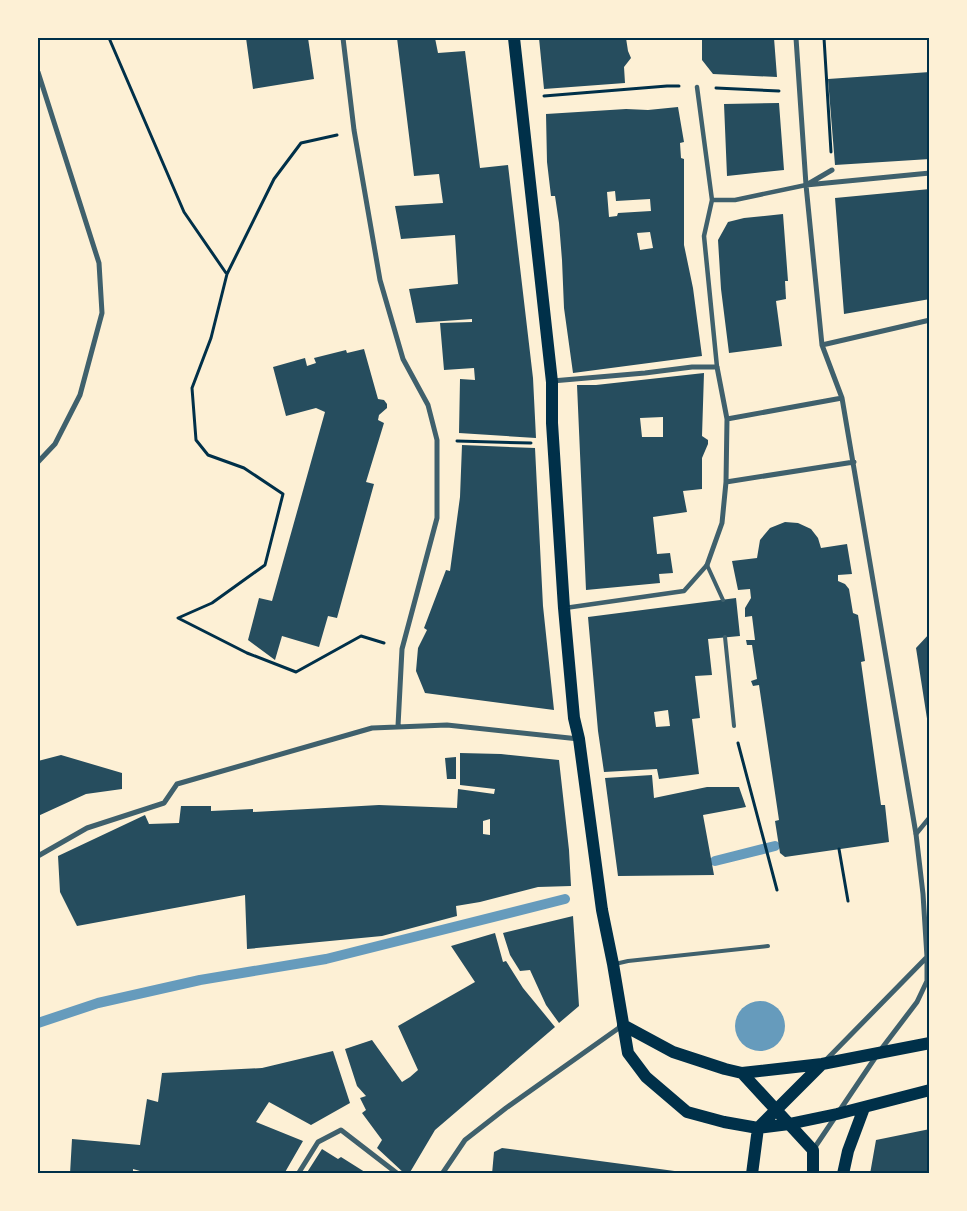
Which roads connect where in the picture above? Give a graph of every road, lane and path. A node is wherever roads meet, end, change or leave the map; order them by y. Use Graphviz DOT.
graph roads {
  1 [pos="109,38"];
  2 [pos="343,38"];
  3 [pos="514,38"];
  4 [pos="796,38"];
  5 [pos="824,38"];
  6 [pos="38,72"];
  7 [pos="697,87"];
  8 [pos="800,92"];
  9 [pos="520,98"];
  10 [pos="354,130"];
  11 [pos="832,170"];
  12 [pos="930,173"];
  13 [pos="806,185"];
  14 [pos="712,200"];
  15 [pos="227,274"];
  16 [pos="930,320"];
  17 [pos="822,345"];
  18 [pos="717,367"];
  19 [pos="552,382"];
  20 [pos="842,398"];
  21 [pos="727,419"];
  22 [pos="437,440"];
  23 [pos="554,444"];
  24 [pos="38,462"];
  25 [pos="854,462"];
  26 [pos="726,482"];
  27 [pos="707,565"];
  28 [pos="722,600"];
  29 [pos="564,608"];
  30 [pos="725,637"];
  31 [pos="402,649"];
  32 [pos="398,726"];
  33 [pos="734,726"];
  34 [pos="579,739"];
  35 [pos="930,817"];
  36 [pos="916,834"];
  37 [pos="839,849"];
  38 [pos="38,856"];
  39 [pos="777,890"];
  40 [pos="848,901"];
  41 [pos="768,946"];
  42 [pos="928,958"];
  43 [pos="613,964"];
  44 [pos="623,1025"];
  45 [pos="930,1043"];
  46 [pos="879,1052"];
  47 [pos="822,1064"];
  48 [pos="742,1073"];
  49 [pos="930,1090"];
  50 [pos="864,1108"];
  51 [pos="776,1110"];
  52 [pos="837,1114"];
  53 [pos="789,1124"];
  54 [pos="758,1128"];
  55 [pos="813,1150"];
  56 [pos="298,1174"];
  57 [pos="398,1174"];
  58 [pos="442,1174"];
  59 [pos="752,1174"];
  60 [pos="813,1174"];
  61 [pos="843,1174"];
  1 -- 15 [label="path"];
  2 -- 10 [label="street"];
  3 -- 9 [label="main road"];
  4 -- 8 [label="street"];
  5 -- 11 [label="path"];
  6 -- 24 [label="street"];
  7 -- 8 [label="path"];
  7 -- 9 [label="path"];
  7 -- 14 [label="street"];
  8 -- 13 [label="street"];
  9 -- 19 [label="main road"];
  10 -- 15 [label="path"];
  10 -- 22 [label="street"];
  11 -- 13 [label="street"];
  12 -- 13 [label="street"];
  13 -- 14 [label="street"];
  13 -- 17 [label="street"];
  14 -- 18 [label="street"];
  15 -- 31 [label="path"];
  16 -- 17 [label="street"];
  17 -- 20 [label="street"];
  18 -- 19 [label="street"];
  18 -- 21 [label="street"];
  19 -- 23 [label="main road"];
  20 -- 21 [label="street"];
  20 -- 25 [label="street"];
  21 -- 26 [label="street"];
  22 -- 23 [label="path"];
  22 -- 31 [label="street"];
  23 -- 29 [label="main road"];
  25 -- 26 [label="street"];
  25 -- 36 [label="street"];
  26 -- 27 [label="street"];
  27 -- 28 [label="lane"];
  27 -- 29 [label="street"];
  29 -- 34 [label="main road"];
  30 -- 33 [label="lane"];
  31 -- 32 [label="street"];
  32 -- 34 [label="street"];
  32 -- 38 [label="street"];
  33 -- 39 [label="path"];
  34 -- 43 [label="main road"];
  35 -- 36 [label="street"];
  36 -- 42 [label="street"];
  37 -- 40 [label="path"];
  41 -- 43 [label="lane"];
  42 -- 46 [label="street"];
  42 -- 47 [label="street"];
  43 -- 44 [label="main road"];
  44 -- 48 [label="main road"];
  44 -- 54 [label="main road"];
  44 -- 58 [label="street"];
  45 -- 46 [label="main road"];
  46 -- 47 [label="main road"];
  46 -- 52 [label="street"];
  47 -- 48 [label="main road"];
  47 -- 51 [label="main road"];
  48 -- 51 [label="main road"];
  49 -- 50 [label="main road"];
  50 -- 52 [label="main road"];
  50 -- 61 [label="main road"];
  51 -- 53 [label="main road"];
  51 -- 54 [label="main road"];
  52 -- 53 [label="main road"];
  52 -- 55 [label="street"];
  53 -- 54 [label="main road"];
  53 -- 55 [label="main road"];
  54 -- 59 [label="main road"];
  55 -- 60 [label="main road"];
  56 -- 57 [label="street"];
}
